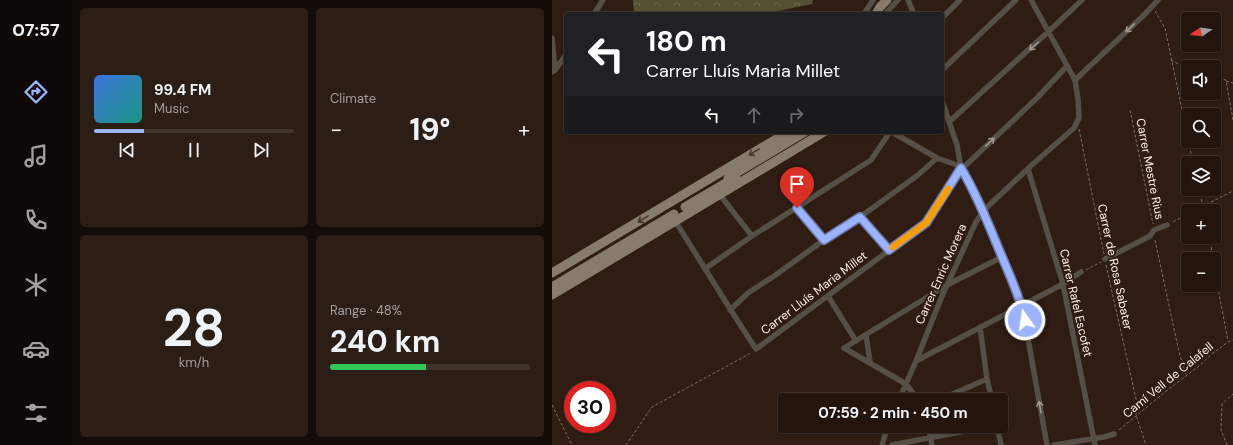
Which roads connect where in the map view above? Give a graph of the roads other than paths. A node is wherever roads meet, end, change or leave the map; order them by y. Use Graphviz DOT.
graph roads {
  1 [pos="603,0"];
  2 [pos="873,0"];
  3 [pos="882,0"];
  4 [pos="887,0"];
  5 [pos="898,0"];
  6 [pos="908,0"];
  7 [pos="960,0"];
  8 [pos="1016,0"];
  9 [pos="1031,0"];
  10 [pos="1082,0"];
  11 [pos="1158,0"];
  12 [pos="595,12"];
  13 [pos="865,12"];
  14 [pos="873,12"];
  15 [pos="877,12"];
  16 [pos="886,12"];
  17 [pos="913,12"];
  18 [pos="944,16"];
  19 [pos="1048,32"];
  20 [pos="552,38"];
  21 [pos="564,58"];
  22 [pos="1067,66"];
  23 [pos="944,68"];
  24 [pos="554,71"];
  25 [pos="1075,80"];
  26 [pos="944,107"];
  27 [pos="949,122"];
  28 [pos="785,134"];
  29 [pos="802,134"];
  30 [pos="810,134"];
  31 [pos="821,134"];
  32 [pos="890,134"];
  33 [pos="895,134"];
  34 [pos="937,158"];
  35 [pos="961,168"];
  36 [pos="1028,169"];
  37 [pos="720,195"];
  38 [pos="797,208"];
  39 [pos="983,211"];
  40 [pos="860,217"];
  41 [pos="674,221"];
  42 [pos="1167,225"];
  43 [pos="752,236"];
  44 [pos="824,240"];
  45 [pos="889,250"];
  46 [pos="1002,257"];
  47 [pos="1105,259"];
  48 [pos="706,268"];
  49 [pos="555,271"];
  50 [pos="1081,272"];
  51 [pos="552,284"];
  52 [pos="1063,284"];
  53 [pos="947,286"];
  54 [pos="552,287"];
  55 [pos="552,295"];
  56 [pos="828,296"];
  57 [pos="1022,305"];
  58 [pos="730,310"];
  59 [pos="980,327"];
  60 [pos="866,335"];
  61 [pos="856,341"];
  62 [pos="916,361"];
  63 [pos="870,362"];
  64 [pos="987,379"];
  65 [pos="906,384"];
  66 [pos="902,393"];
  67 [pos="913,393"];
  68 [pos="955,393"];
  69 [pos="990,393"];
  70 [pos="886,433"];
  71 [pos="930,433"];
  72 [pos="956,433"];
  73 [pos="998,433"];
  74 [pos="1114,434"];
  75 [pos="931,438"];
  76 [pos="1094,442"];
  77 [pos="882,445"];
  78 [pos="892,445"];
  79 [pos="932,445"];
  80 [pos="1001,445"];
  81 [pos="1047,445"];
  82 [pos="1054,445"];
  1 -- 12 [label="street"];
  2 -- 13 [label="street"];
  3 -- 14 [label="main road"];
  4 -- 15 [label="main road"];
  5 -- 16 [label="street"];
  6 -- 17 [label="street"];
  7 -- 18 [label="street"];
  8 -- 23 [label="street"];
  9 -- 19 [label="street"];
  10 -- 19 [label="street"];
  11 -- 25 [label="street, one-way"];
  19 -- 22 [label="street"];
  19 -- 27 [label="street, one-way"];
  20 -- 24 [label="street"];
  21 -- 24 [label="street"];
  22 -- 25 [label="street"];
  35 -- 22 [label="street, Carrer Lluís Maria Millet, one-way"];
  25 -- 36 [label="street, Carrer Enric Morera"];
  26 -- 27 [label="street"];
  27 -- 35 [label="street"];
  28 -- 49 [label="main road, one-way"];
  29 -- 51 [label="main road"];
  30 -- 54 [label="main road"];
  31 -- 37 [label="main road"];
  32 -- 38 [label="street"];
  33 -- 34 [label="street"];
  34 -- 35 [label="street"];
  34 -- 40 [label="street"];
  35 -- 39 [label="street"];
  35 -- 45 [label="street, Carrer Lluís Maria Millet"];
  36 -- 39 [label="street, Carrer Enric Morera"];
  36 -- 52 [label="street, Carrer Rafel Escofet"];
  37 -- 41 [label="main road"];
  37 -- 43 [label="street"];
  38 -- 43 [label="street"];
  38 -- 44 [label="street"];
  39 -- 46 [label="street"];
  39 -- 53 [label="street, Carrer Enric Morera"];
  40 -- 44 [label="street"];
  40 -- 45 [label="street"];
  41 -- 48 [label="street"];
  41 -- 55 [label="main road"];
  42 -- 47 [label="street"];
  43 -- 48 [label="street"];
  44 -- 58 [label="street"];
  45 -- 56 [label="street, Carrer Lluís Maria Millet"];
  46 -- 53 [label="street"];
  46 -- 57 [label="street"];
  48 -- 58 [label="street"];
  50 -- 52 [label="street"];
  52 -- 57 [label="street"];
  52 -- 76 [label="street, Carrer Rafel Escofet"];
  53 -- 60 [label="street"];
  53 -- 62 [label="street, Carrer Enric Morera"];
  56 -- 58 [label="street, Carrer Lluís Maria Millet"];
  56 -- 61 [label="street"];
  57 -- 59 [label="street"];
  81 -- 57 [label="street, one-way"];
  59 -- 62 [label="street"];
  59 -- 64 [label="street"];
  60 -- 61 [label="street"];
  60 -- 63 [label="street"];
  61 -- 63 [label="street"];
  62 -- 65 [label="street, Carrer Enric Morera"];
  63 -- 65 [label="street"];
  64 -- 68 [label="street"];
  64 -- 69 [label="street"];
  65 -- 66 [label="street, Carrer Enric Morera"];
  65 -- 67 [label="street"];
  70 -- 77 [label="street"];
  71 -- 75 [label="street"];
  72 -- 75 [label="street"];
  73 -- 80 [label="street"];
  74 -- 76 [label="street"];
  75 -- 78 [label="street"];
  75 -- 79 [label="street"];
  76 -- 82 [label="street"];
}
